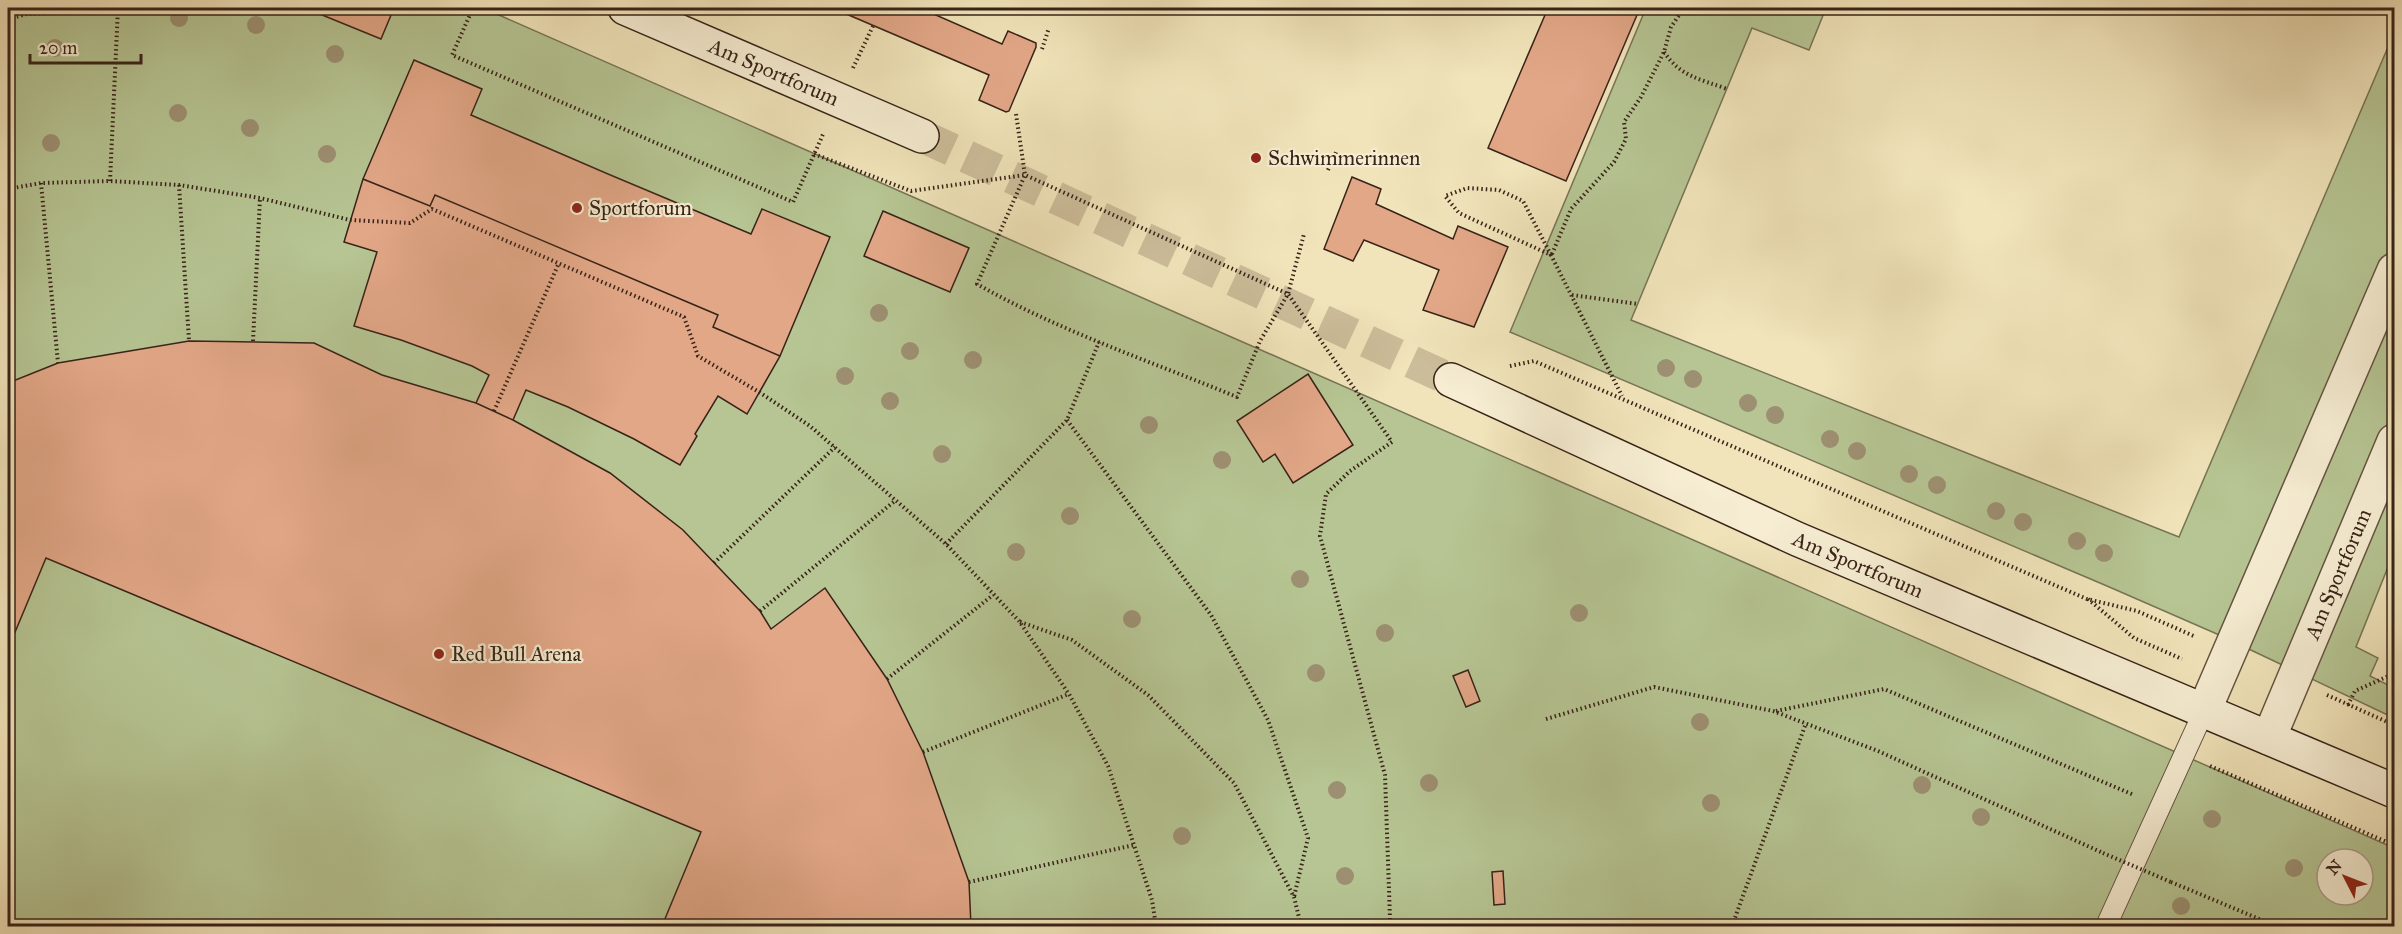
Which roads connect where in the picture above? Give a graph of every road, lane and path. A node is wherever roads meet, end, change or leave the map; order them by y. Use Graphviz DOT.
graph roads {
  1 [pos="473,8"];
  2 [pos="625,8"];
  3 [pos="1684,8"];
  4 [pos="117,9"];
  5 [pos="8,19"];
  6 [pos="873,26"];
  7 [pos="1049,27"];
  8 [pos="1042,50"];
  9 [pos="1664,52"];
  10 [pos="1727,89"];
  11 [pos="838,98"];
  12 [pos="1016,114"];
  13 [pos="922,136"];
  14 [pos="1336,150"];
  15 [pos="814,154"];
  16 [pos="810,165"];
  17 [pos="1328,171"];
  18 [pos="1025,175"];
  19 [pos="110,181"];
  20 [pos="41,183"];
  21 [pos="179,185"];
  22 [pos="8,189"];
  23 [pos="260,198"];
  24 [pos="1304,234"];
  25 [pos="1551,255"];
  26 [pos="558,265"];
  27 [pos="2394,270"];
  28 [pos="1288,294"];
  29 [pos="1571,295"];
  30 [pos="1638,304"];
  31 [pos="189,341"];
  32 [pos="253,341"];
  33 [pos="1099,342"];
  34 [pos="58,363"];
  35 [pos="1503,368"];
  36 [pos="1451,380"];
  37 [pos="1622,397"];
  38 [pos="494,411"];
  39 [pos="1067,420"];
  40 [pos="2394,441"];
  41 [pos="835,447"];
  42 [pos="896,500"];
  43 [pos="946,544"];
  44 [pos="714,563"];
  45 [pos="993,595"];
  46 [pos="2088,599"];
  47 [pos="760,611"];
  48 [pos="1019,621"];
  49 [pos="2393,674"];
  50 [pos="887,679"];
  51 [pos="1069,694"];
  52 [pos="2348,705"];
  53 [pos="1773,711"];
  54 [pos="2204,711"];
  55 [pos="1546,719"];
  56 [pos="1806,723"];
  57 [pos="2269,738"];
  58 [pos="924,752"];
  59 [pos="2185,755"];
  60 [pos="2394,791"];
  61 [pos="2160,806"];
  62 [pos="1134,845"];
  63 [pos="2394,845"];
  64 [pos="969,882"];
  65 [pos="1294,897"];
  66 [pos="1156,927"];
  67 [pos="1301,927"];
  68 [pos="1388,927"];
  69 [pos="1732,927"];
  70 [pos="2106,927"];
  71 [pos="2276,927"];
  1 -- 16 [label="path"];
  2 -- 11 [label="main road, Am Sportforum"];
  3 -- 9 [label="path"];
  4 -- 5 [label="path"];
  4 -- 19 [label="path"];
  6 -- 11 [label="path"];
  7 -- 8 [label="path"];
  9 -- 10 [label="path"];
  9 -- 25 [label="path"];
  11 -- 13 [label="main road, Am Sportforum"];
  12 -- 18 [label="path"];
  14 -- 17 [label="path"];
  15 -- 18 [label="path"];
  18 -- 28 [label="path"];
  18 -- 33 [label="path"];
  19 -- 20 [label="path"];
  19 -- 21 [label="path"];
  20 -- 22 [label="path"];
  20 -- 34 [label="path"];
  21 -- 23 [label="path"];
  21 -- 31 [label="path"];
  23 -- 26 [label="path"];
  23 -- 32 [label="path"];
  24 -- 28 [label="path"];
  25 -- 25 [label="path"];
  25 -- 29 [label="path"];
  26 -- 38 [label="path"];
  26 -- 41 [label="path"];
  27 -- 54 [label="main road"];
  28 -- 33 [label="path"];
  28 -- 68 [label="path"];
  29 -- 30 [label="path"];
  29 -- 37 [label="path"];
  33 -- 39 [label="path"];
  35 -- 37 [label="path"];
  36 -- 54 [label="main road, Am Sportforum"];
  37 -- 46 [label="path"];
  39 -- 43 [label="path"];
  39 -- 65 [label="path"];
  40 -- 57 [label="main road, Am Sportforum"];
  41 -- 42 [label="path"];
  41 -- 44 [label="path"];
  42 -- 43 [label="path"];
  42 -- 47 [label="path"];
  43 -- 45 [label="path"];
  45 -- 48 [label="path"];
  45 -- 50 [label="path"];
  48 -- 51 [label="path"];
  48 -- 65 [label="path"];
  49 -- 52 [label="path"];
  51 -- 58 [label="path"];
  51 -- 62 [label="path"];
  53 -- 55 [label="path"];
  53 -- 56 [label="path"];
  53 -- 61 [label="path"];
  54 -- 57 [label="main road, Am Sportforum"];
  54 -- 59 [label="lane"];
  56 -- 69 [label="path"];
  56 -- 71 [label="path, bridge"];
  57 -- 60 [label="main road, Am Sportforum"];
  59 -- 61 [label="lane"];
  59 -- 63 [label="path"];
  61 -- 70 [label="lane"];
  62 -- 64 [label="path"];
  62 -- 66 [label="path"];
  65 -- 67 [label="path"];
}
